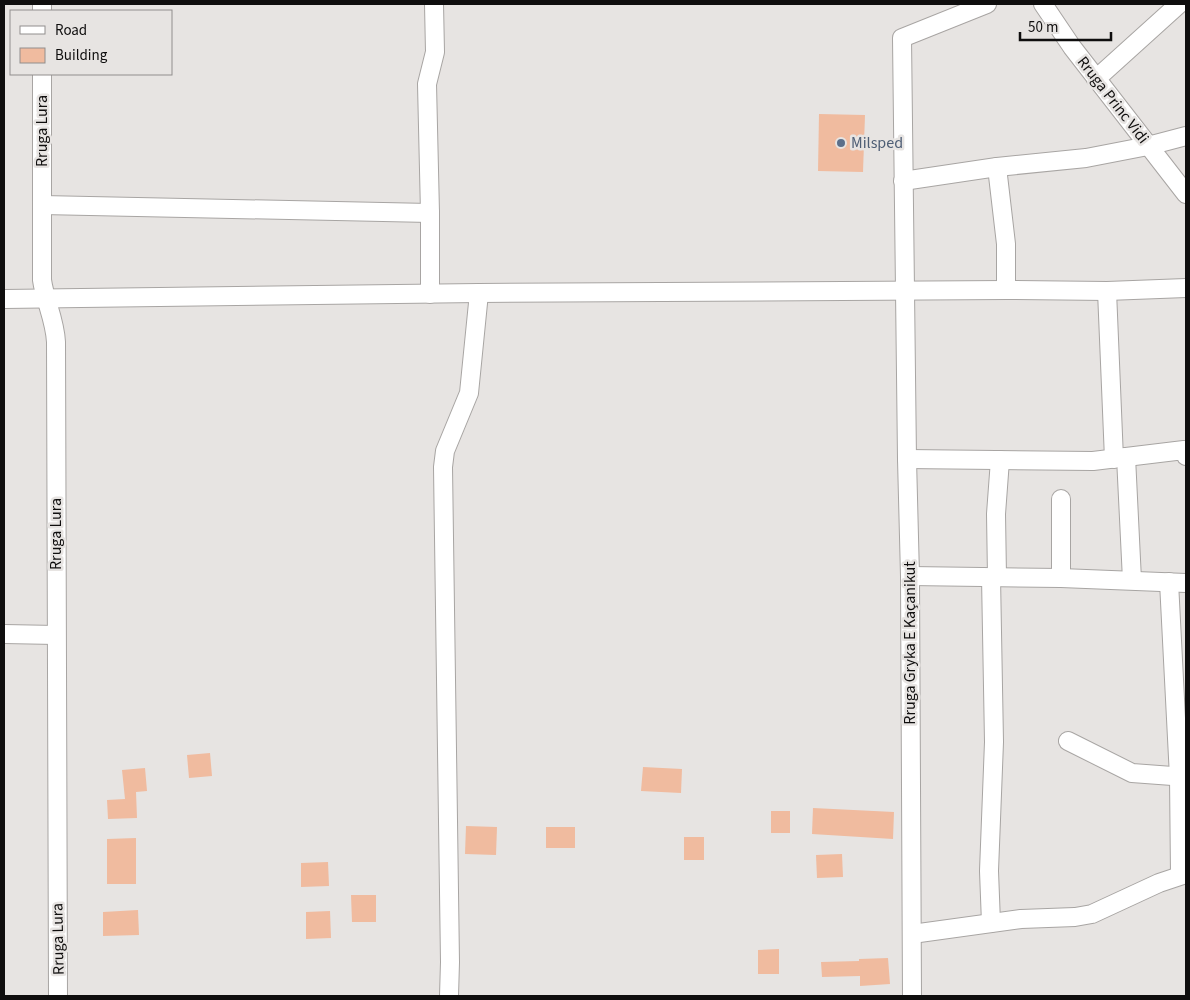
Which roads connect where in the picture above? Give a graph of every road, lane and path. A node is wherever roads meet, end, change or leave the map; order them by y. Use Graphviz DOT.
graph roads {
  1 [pos="434,4"];
  2 [pos="987,4"];
  3 [pos="1043,4"];
  4 [pos="1179,4"];
  5 [pos="42,75"];
  6 [pos="1096,79"];
  7 [pos="1186,136"];
  8 [pos="1148,146"];
  9 [pos="997,167"];
  10 [pos="903,181"];
  11 [pos="1186,194"];
  12 [pos="42,205"];
  13 [pos="430,213"];
  14 [pos="1186,288"];
  15 [pos="1006,290"];
  16 [pos="904,291"];
  17 [pos="1107,292"];
  18 [pos="479,293"];
  19 [pos="430,294"];
  20 [pos="4,299"];
  21 [pos="45,299"];
  22 [pos="1186,456"];
  23 [pos="1120,458"];
  24 [pos="907,459"];
  25 [pos="1000,460"];
  26 [pos="1061,499"];
  27 [pos="910,576"];
  28 [pos="994,577"];
  29 [pos="1061,578"];
  30 [pos="1132,580"];
  31 [pos="1178,582"];
  32 [pos="4,634"];
  33 [pos="56,635"];
  34 [pos="1181,720"];
  35 [pos="1068,741"];
  36 [pos="1183,777"];
  37 [pos="1183,875"];
  38 [pos="991,923"];
  39 [pos="912,934"];
  40 [pos="58,996"];
  41 [pos="449,996"];
  42 [pos="912,996"];
  1 -- 13 [label="street"];
  2 -- 10 [label="street, Rruga Gryka E Kaçanikut"];
  3 -- 6 [label="street, Rruga Princ Vidi"];
  4 -- 6 [label="street"];
  5 -- 12 [label="street, Rruga Lura"];
  6 -- 8 [label="street, Rruga Princ Vidi"];
  7 -- 8 [label="street"];
  8 -- 9 [label="street"];
  8 -- 11 [label="street, Rruga Princ Vidi"];
  9 -- 10 [label="street"];
  9 -- 15 [label="street"];
  10 -- 16 [label="street, Rruga Gryka E Kaçanikut"];
  12 -- 13 [label="street"];
  12 -- 21 [label="street, Rruga Lura"];
  13 -- 19 [label="street"];
  14 -- 17 [label="street"];
  15 -- 16 [label="street"];
  15 -- 17 [label="street"];
  16 -- 18 [label="street"];
  16 -- 24 [label="street, Rruga Gryka E Kaçanikut"];
  17 -- 23 [label="street"];
  18 -- 19 [label="street"];
  18 -- 41 [label="street"];
  19 -- 21 [label="street"];
  20 -- 21 [label="street"];
  21 -- 33 [label="street, Rruga Lura"];
  22 -- 23 [label="street"];
  23 -- 25 [label="street"];
  23 -- 30 [label="street"];
  24 -- 25 [label="street"];
  24 -- 27 [label="street, Rruga Gryka E Kaçanikut"];
  25 -- 28 [label="street"];
  26 -- 29 [label="street"];
  27 -- 28 [label="street"];
  27 -- 39 [label="street, Rruga Gryka E Kaçanikut"];
  28 -- 29 [label="street"];
  28 -- 38 [label="street"];
  29 -- 30 [label="street"];
  30 -- 31 [label="street"];
  31 -- 34 [label="street"];
  32 -- 33 [label="street"];
  33 -- 40 [label="street, Rruga Lura"];
  34 -- 36 [label="street"];
  35 -- 36 [label="street"];
  36 -- 37 [label="street"];
  37 -- 38 [label="street"];
  38 -- 39 [label="street"];
  39 -- 42 [label="street, Rruga Gryka E Kaçanikut"];
}
